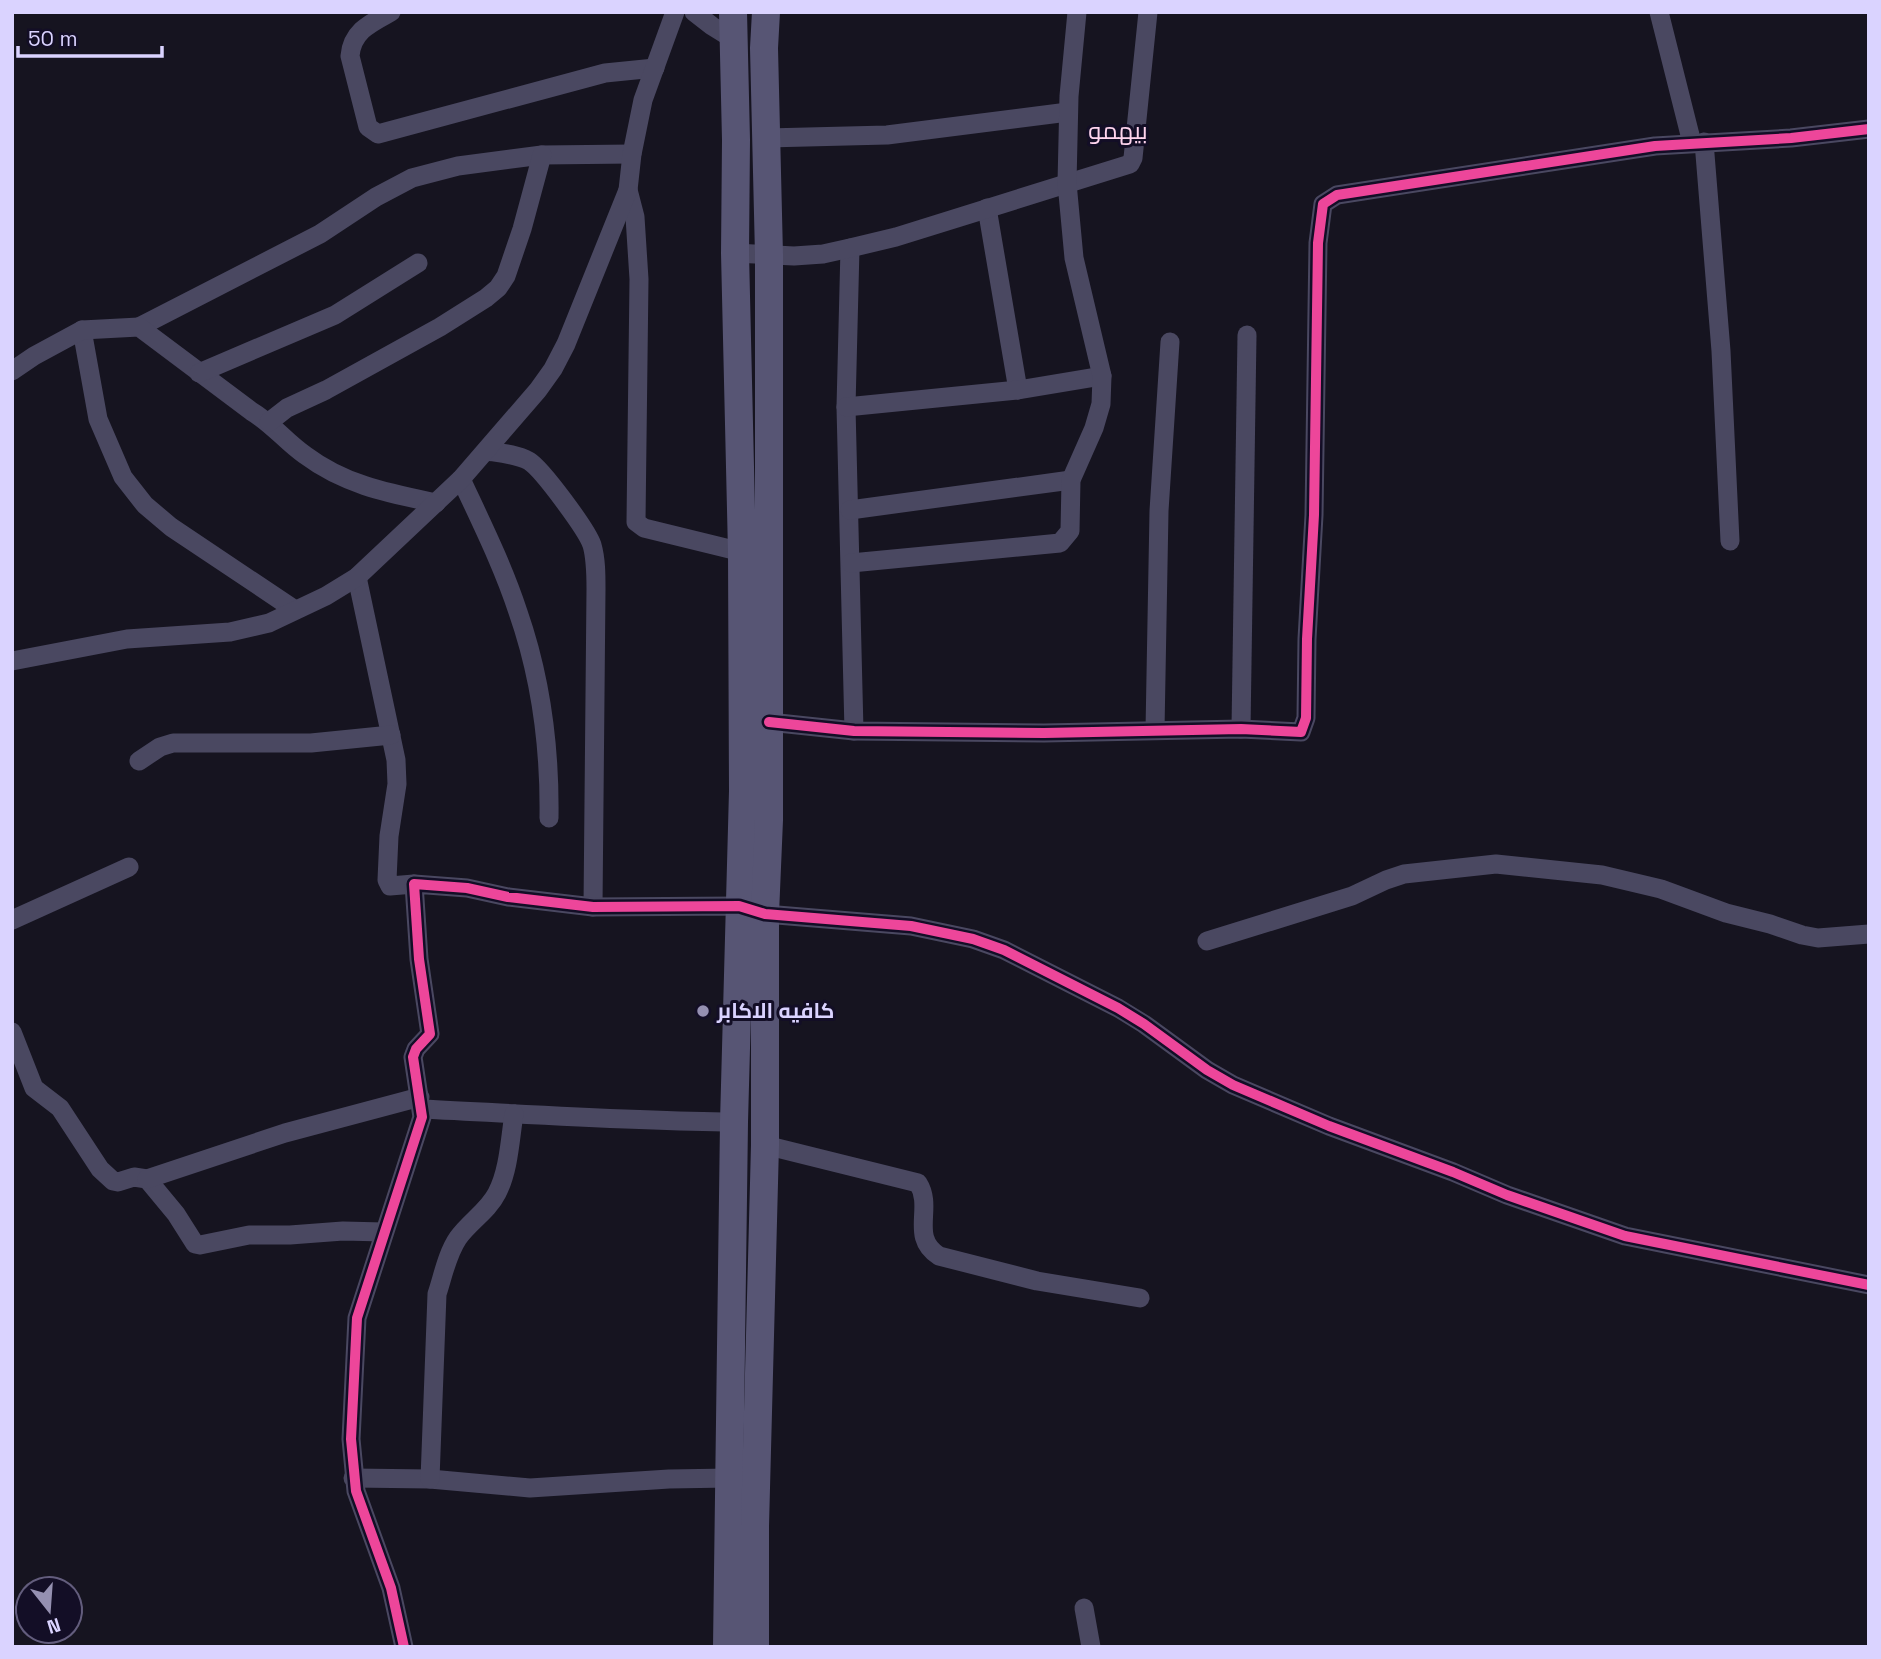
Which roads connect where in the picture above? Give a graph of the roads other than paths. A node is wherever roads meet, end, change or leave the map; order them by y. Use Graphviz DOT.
graph roads {
  1 [pos="391,12"];
  2 [pos="676,12"];
  3 [pos="694,12"];
  4 [pos="766,12"];
  5 [pos="1077,12"];
  6 [pos="1148,12"];
  7 [pos="1659,12"];
  8 [pos="733,25"];
  9 [pos="655,68"];
  10 [pos="1068,112"];
  11 [pos="1869,129"];
  12 [pos="767,138"];
  13 [pos="1698,143"];
  14 [pos="632,154"];
  15 [pos="542,155"];
  16 [pos="1067,183"];
  17 [pos="628,190"];
  18 [pos="987,208"];
  19 [pos="850,248"];
  20 [pos="735,253"];
  21 [pos="769,255"];
  22 [pos="418,263"];
  23 [pos="139,327"];
  24 [pos="82,330"];
  25 [pos="1247,335"];
  26 [pos="1170,342"];
  27 [pos="12,371"];
  28 [pos="199,373"];
  29 [pos="1102,376"];
  30 [pos="1018,390"];
  31 [pos="846,407"];
  32 [pos="270,422"];
  33 [pos="486,451"];
  34 [pos="461,479"];
  35 [pos="1071,480"];
  36 [pos="436,503"];
  37 [pos="850,510"];
  38 [pos="1730,541"];
  39 [pos="742,552"];
  40 [pos="851,562"];
  41 [pos="357,577"];
  42 [pos="295,610"];
  43 [pos="12,662"];
  44 [pos="769,722"];
  45 [pos="1241,729"];
  46 [pos="854,730"];
  47 [pos="1155,730"];
  48 [pos="391,735"];
  49 [pos="139,761"];
  50 [pos="549,818"];
  51 [pos="129,867"];
  52 [pos="414,884"];
  53 [pos="593,908"];
  54 [pos="752,910"];
  55 [pos="12,920"];
  56 [pos="1869,934"];
  57 [pos="1207,941"];
  58 [pos="12,1032"];
  59 [pos="421,1103"];
  60 [pos="514,1114"];
  61 [pos="734,1122"];
  62 [pos="765,1144"];
  63 [pos="147,1179"];
  64 [pos="384,1232"];
  65 [pos="1869,1285"];
  66 [pos="1140,1298"];
  67 [pos="353,1478"];
  68 [pos="730,1478"];
  69 [pos="430,1479"];
  70 [pos="1084,1608"];
  71 [pos="399,1646"];
  72 [pos="727,1647"];
  73 [pos="755,1647"];
  74 [pos="1091,1647"];
  1 -- 9 [label="street"];
  2 -- 9 [label="street"];
  3 -- 8 [label="street"];
  4 -- 12 [label="main road"];
  5 -- 10 [label="street"];
  6 -- 16 [label="street"];
  7 -- 13 [label="street"];
  8 -- 20 [label="main road"];
  9 -- 14 [label="street"];
  10 -- 12 [label="street"];
  10 -- 16 [label="street"];
  11 -- 13 [label="street"];
  12 -- 21 [label="main road"];
  13 -- 38 [label="street"];
  13 -- 45 [label="street"];
  14 -- 15 [label="street"];
  14 -- 17 [label="street"];
  15 -- 23 [label="street"];
  15 -- 32 [label="street"];
  16 -- 18 [label="street"];
  16 -- 29 [label="street"];
  17 -- 33 [label="street"];
  17 -- 39 [label="street"];
  18 -- 19 [label="street"];
  18 -- 30 [label="street"];
  19 -- 21 [label="street"];
  19 -- 31 [label="street"];
  20 -- 21 [label="street"];
  20 -- 39 [label="main road"];
  21 -- 44 [label="main road"];
  22 -- 28 [label="street"];
  23 -- 24 [label="street"];
  23 -- 28 [label="street"];
  24 -- 27 [label="street"];
  24 -- 42 [label="street"];
  25 -- 45 [label="street"];
  26 -- 47 [label="street"];
  28 -- 32 [label="street"];
  29 -- 30 [label="street"];
  29 -- 35 [label="street"];
  30 -- 31 [label="street"];
  31 -- 37 [label="street"];
  32 -- 36 [label="street"];
  33 -- 34 [label="street"];
  33 -- 53 [label="street"];
  34 -- 36 [label="street"];
  34 -- 50 [label="street"];
  35 -- 37 [label="street"];
  35 -- 40 [label="street"];
  36 -- 41 [label="street"];
  37 -- 40 [label="street"];
  39 -- 54 [label="main road"];
  40 -- 46 [label="street"];
  41 -- 42 [label="street"];
  41 -- 48 [label="street"];
  42 -- 43 [label="street"];
  44 -- 46 [label="street"];
  44 -- 54 [label="main road"];
  45 -- 47 [label="street"];
  46 -- 47 [label="street"];
  48 -- 49 [label="street"];
  48 -- 52 [label="street"];
  51 -- 55 [label="street"];
  52 -- 53 [label="street"];
  52 -- 59 [label="street"];
  53 -- 54 [label="street"];
  54 -- 61 [label="main road"];
  54 -- 62 [label="main road"];
  54 -- 65 [label="street"];
  56 -- 57 [label="street"];
  58 -- 63 [label="street"];
  59 -- 60 [label="street"];
  59 -- 63 [label="street"];
  59 -- 64 [label="street"];
  60 -- 61 [label="street"];
  60 -- 69 [label="street"];
  61 -- 68 [label="main road"];
  62 -- 66 [label="street"];
  62 -- 73 [label="main road"];
  63 -- 64 [label="street"];
  64 -- 67 [label="street"];
  67 -- 69 [label="street"];
  67 -- 71 [label="street"];
  68 -- 69 [label="street"];
  68 -- 72 [label="main road"];
  70 -- 74 [label="street"];
}
